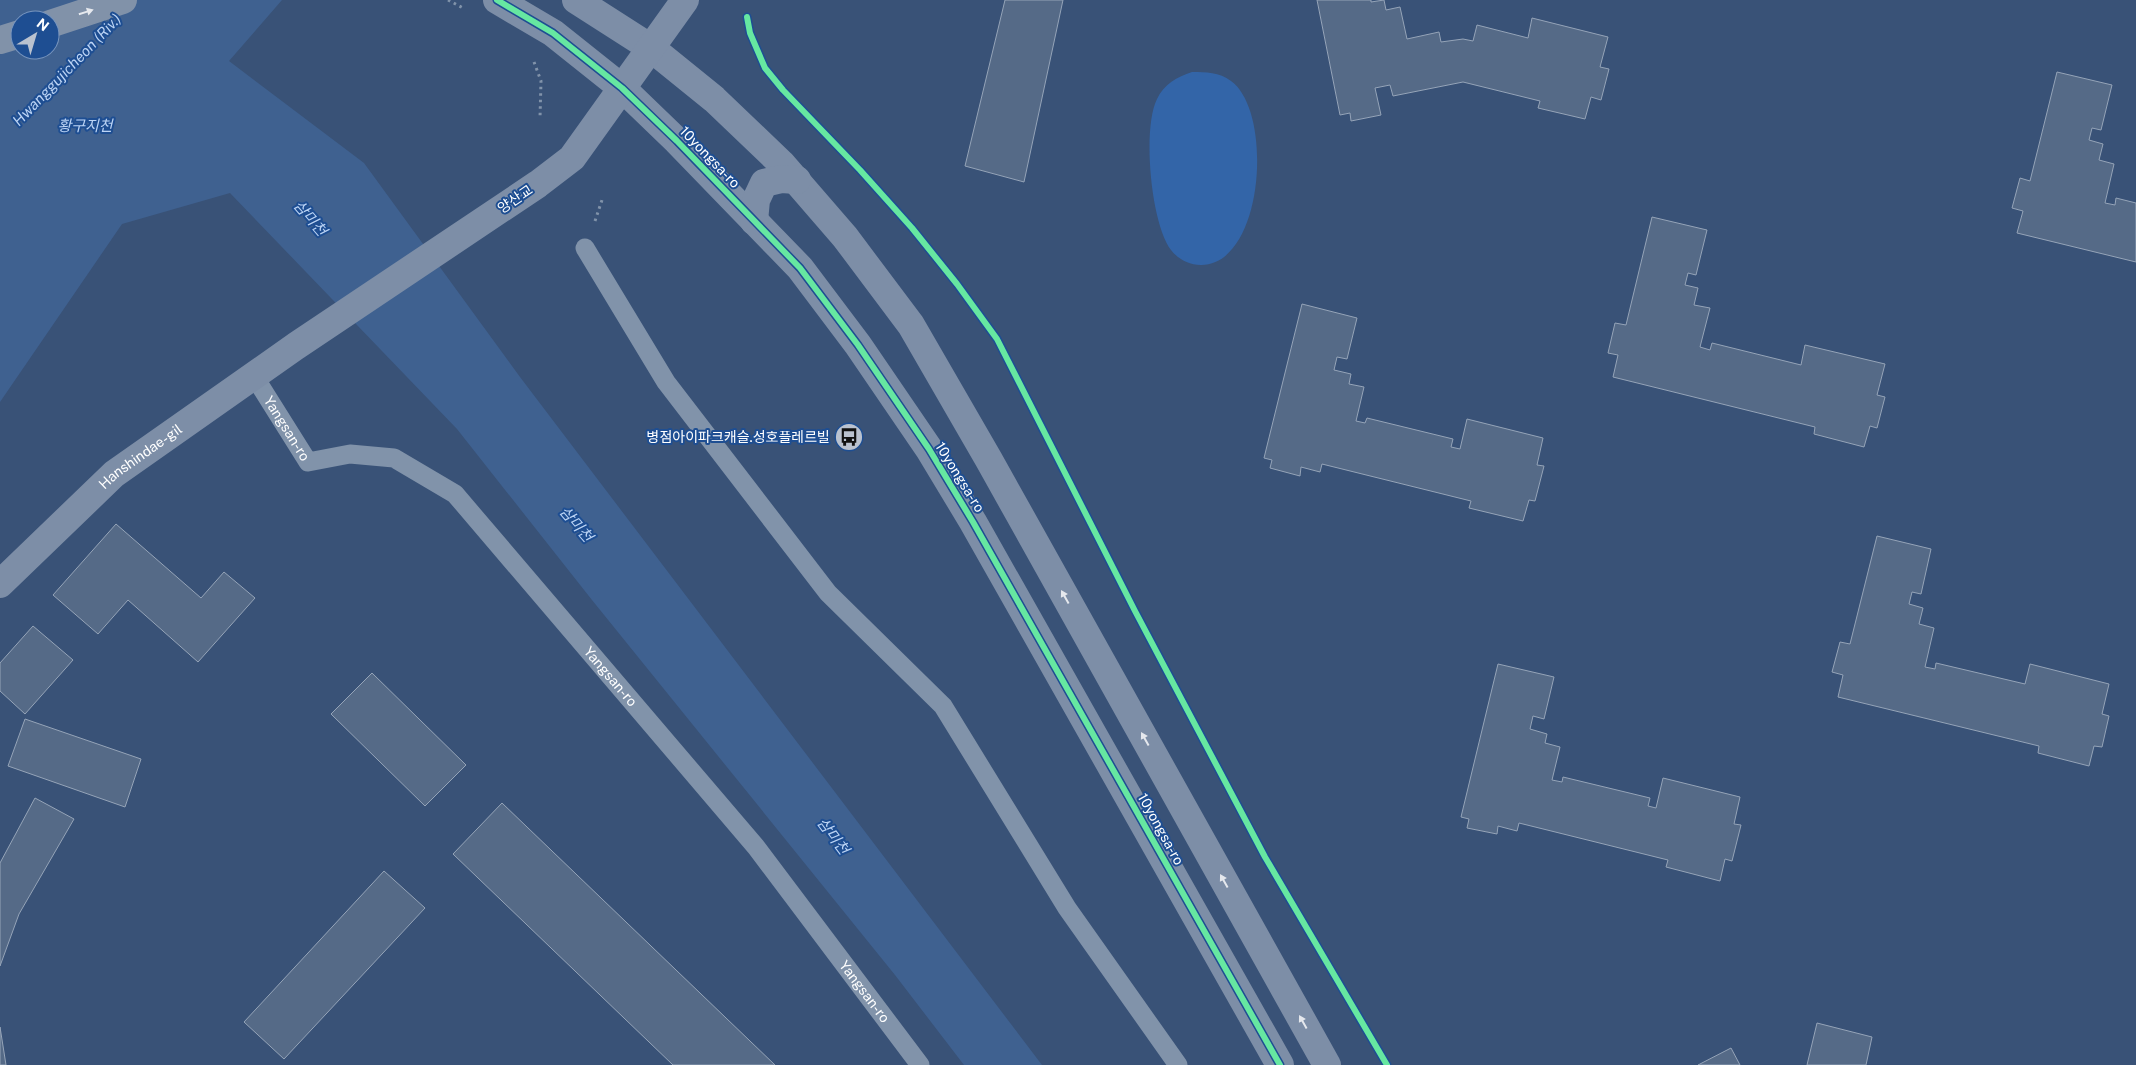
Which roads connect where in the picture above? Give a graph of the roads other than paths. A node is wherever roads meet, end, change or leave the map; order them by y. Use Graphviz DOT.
graph roads {
  1 [pos="122,0"];
  2 [pos="497,0"];
  3 [pos="576,0"];
  4 [pos="685,0"];
  5 [pos="60,21"];
  6 [pos="651,48"];
  7 [pos="622,88"];
  8 [pos="797,180"];
  9 [pos="754,221"];
  10 [pos="585,248"];
  11 [pos="296,346"];
  12 [pos="254,376"];
  13 [pos="0,584"];
  14 [pos="920,1065"];
  15 [pos="1178,1065"];
  16 [pos="1280,1065"];
  17 [pos="1327,1065"];
  5 -- 1 [label="highway, one-way"];
  2 -- 7 [label="street, 10yongsa-ro"];
  3 -- 6 [label="street"];
  4 -- 6 [label="street, 양산교"];
  6 -- 7 [label="street, 양산교"];
  6 -- 8 [label="street"];
  7 -- 9 [label="street, 10yongsa-ro"];
  7 -- 11 [label="street, 양산교"];
  8 -- 9 [label="street"];
  17 -- 8 [label="street, one-way"];
  9 -- 16 [label="street, 10yongsa-ro"];
  10 -- 15 [label="lane"];
  11 -- 12 [label="street, Hanshindae-gil"];
  12 -- 13 [label="street, Hanshindae-gil"];
  12 -- 14 [label="lane, Yangsan-ro"];
}
